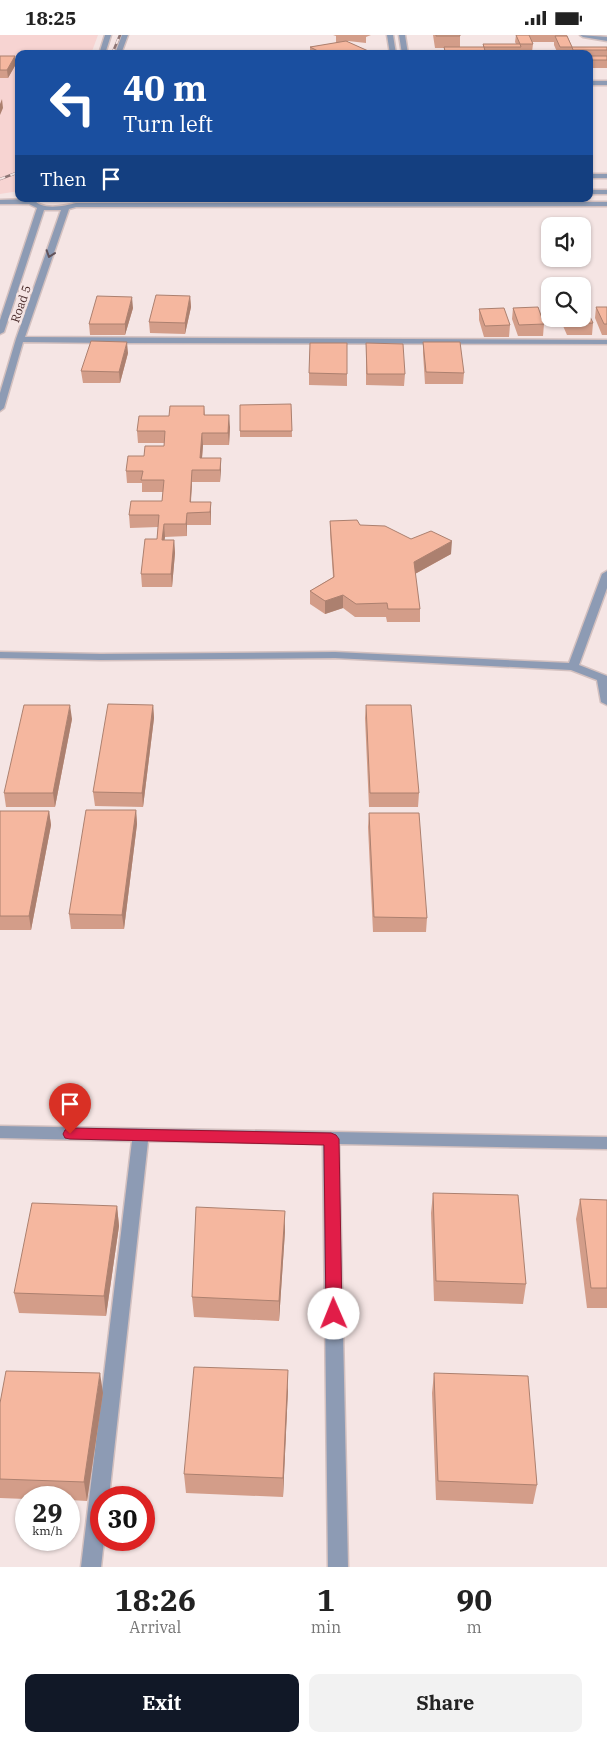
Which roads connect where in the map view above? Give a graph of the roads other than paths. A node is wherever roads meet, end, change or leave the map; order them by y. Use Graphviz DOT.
graph roads {
  1 [pos="108,35"];
  2 [pos="125,35"];
  3 [pos="390,35"];
  4 [pos="402,35"];
  5 [pos="583,35"];
  6 [pos="607,39"];
  7 [pos="103,50"];
  8 [pos="119,50"];
  9 [pos="392,50"];
  10 [pos="404,50"];
  11 [pos="593,83"];
  12 [pos="607,83"];
  13 [pos="593,176"];
  14 [pos="607,176"];
  15 [pos="593,191"];
  16 [pos="607,192"];
  17 [pos="0,195"];
  18 [pos="15,195"];
  19 [pos="15,201"];
  20 [pos="0,202"];
  21 [pos="34,202"];
  22 [pos="80,202"];
  23 [pos="420,202"];
  24 [pos="607,204"];
  25 [pos="76,205"];
  26 [pos="40,207"];
  27 [pos="66,207"];
  28 [pos="0,332"];
  29 [pos="20,339"];
  30 [pos="607,343"];
  31 [pos="0,408"];
  32 [pos="607,574"];
  33 [pos="0,655"];
  34 [pos="573,667"];
  35 [pos="604,679"];
  36 [pos="607,702"];
  37 [pos="0,1132"];
  38 [pos="141,1135"];
  39 [pos="331,1139"];
  40 [pos="607,1143"];
  41 [pos="91,1567"];
  42 [pos="338,1567"];
  1 -- 7 [label="street"];
  2 -- 8 [label="street"];
  3 -- 9 [label="street"];
  4 -- 10 [label="street"];
  5 -- 6 [label="street"];
  11 -- 12 [label="street"];
  13 -- 14 [label="street"];
  15 -- 16 [label="street"];
  17 -- 18 [label="street"];
  19 -- 20 [label="street"];
  21 -- 26 [label="street"];
  22 -- 25 [label="street"];
  23 -- 24 [label="street"];
  23 -- 25 [label="street"];
  25 -- 27 [label="street"];
  26 -- 27 [label="street"];
  26 -- 28 [label="street, Road 5"];
  27 -- 29 [label="street, Road 5, one-way"];
  29 -- 30 [label="street"];
  29 -- 31 [label="street, Road 5"];
  32 -- 34 [label="street"];
  33 -- 34 [label="street"];
  34 -- 35 [label="street"];
  35 -- 36 [label="street"];
  37 -- 38 [label="street"];
  38 -- 39 [label="street"];
  38 -- 41 [label="street"];
  39 -- 40 [label="street"];
  39 -- 42 [label="street"];
}
